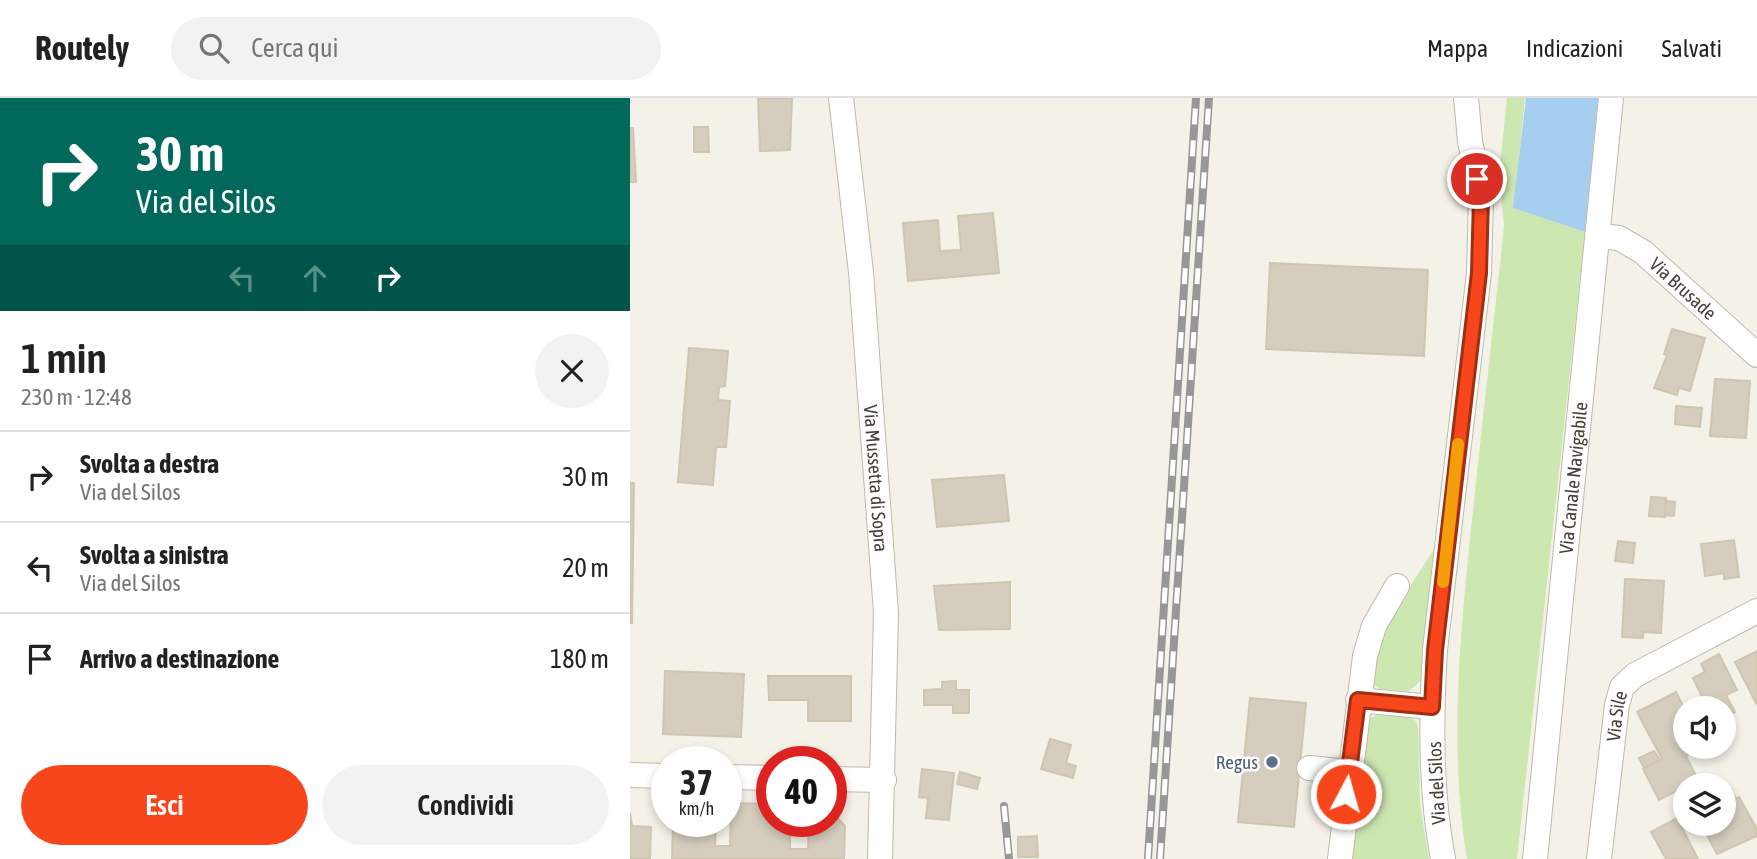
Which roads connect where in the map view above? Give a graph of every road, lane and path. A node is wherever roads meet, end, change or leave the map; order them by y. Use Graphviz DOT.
graph roads {
  1 [pos="841,98"];
  2 [pos="1466,98"];
  3 [pos="1611,98"];
  4 [pos="1598,236"];
  5 [pos="1757,355"];
  6 [pos="1396,586"];
  7 [pos="1757,611"];
  8 [pos="1358,700"];
  9 [pos="1432,707"];
  10 [pos="1309,768"];
  11 [pos="1349,772"];
  12 [pos="630,775"];
  13 [pos="651,776"];
  14 [pos="847,779"];
  15 [pos="884,780"];
  16 [pos="880,859"];
  17 [pos="1340,859"];
  18 [pos="1443,859"];
  19 [pos="1535,859"];
  20 [pos="1599,859"];
  1 -- 15 [label="street, Via Mussetta di Sopra"];
  2 -- 9 [label="street, Via del Silos"];
  3 -- 4 [label="street, Via Canale Navigabile"];
  4 -- 5 [label="street, Via Brusade"];
  4 -- 19 [label="street, Via Canale Navigabile"];
  6 -- 8 [label="street"];
  7 -- 20 [label="street, Via Sile"];
  8 -- 9 [label="street"];
  8 -- 11 [label="street"];
  9 -- 18 [label="street, Via del Silos"];
  10 -- 11 [label="street"];
  11 -- 17 [label="street"];
  12 -- 13 [label="street"];
  14 -- 15 [label="street"];
  15 -- 16 [label="street, Via Mussetta di Sopra"];
}
